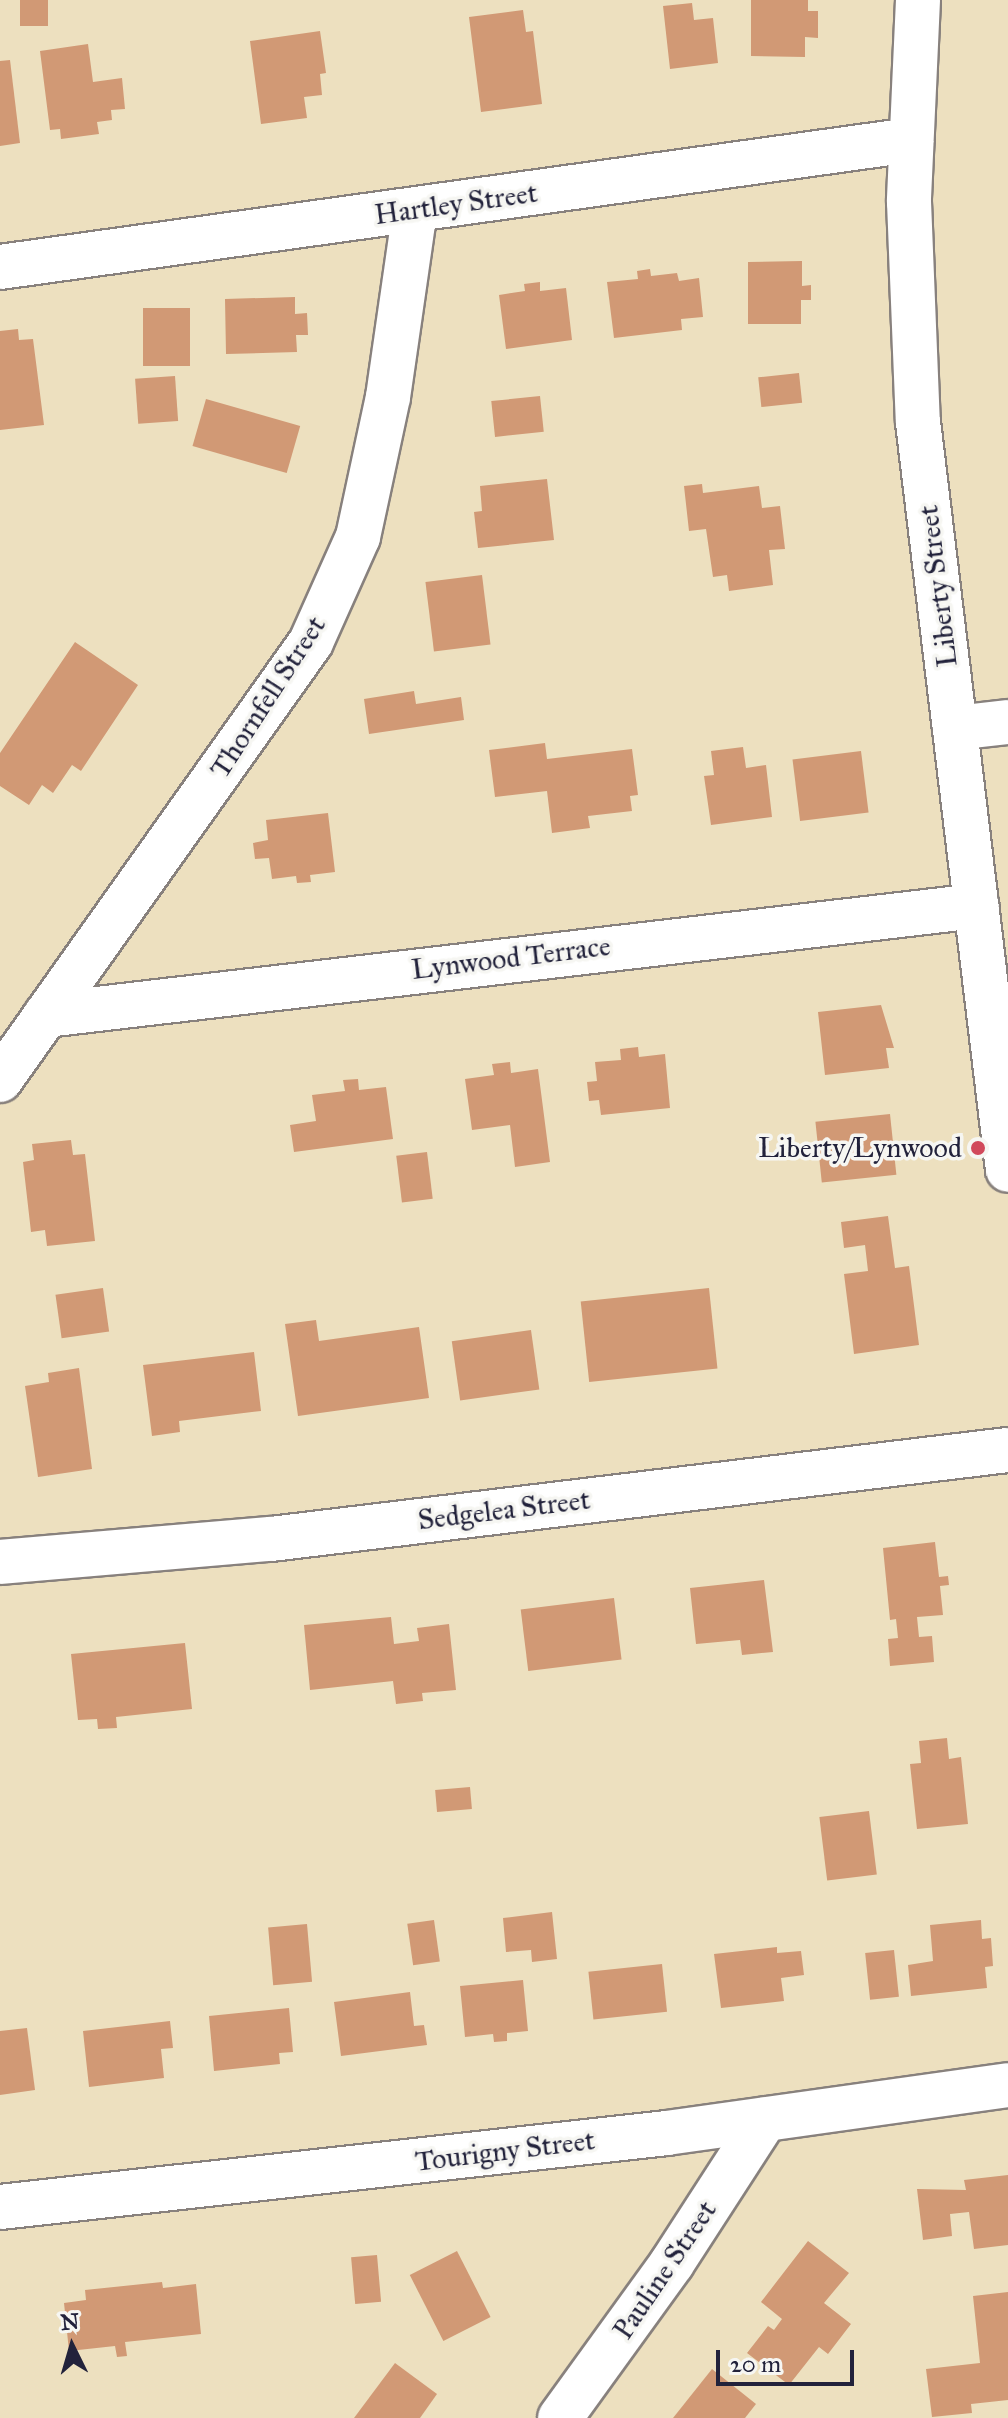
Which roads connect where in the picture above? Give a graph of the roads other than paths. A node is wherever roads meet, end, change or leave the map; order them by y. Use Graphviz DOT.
graph roads {
  1 [pos="918,0"];
  2 [pos="911,140"];
  3 [pos="415,210"];
  4 [pos="0,267"];
  5 [pos="1008,722"];
  6 [pos="955,728"];
  7 [pos="977,906"];
  8 [pos="46,1015"];
  9 [pos="0,1080"];
  10 [pos="1008,1170"];
  11 [pos="1008,1450"];
  12 [pos="0,1562"];
  13 [pos="1008,2085"];
  14 [pos="765,2119"];
  15 [pos="0,2207"];
  16 [pos="560,2418"];
  1 -- 2 [label="street, Liberty Street"];
  2 -- 3 [label="street, Hartley Street"];
  2 -- 6 [label="street, Liberty Street"];
  3 -- 4 [label="street, Hartley Street"];
  3 -- 8 [label="street, Thornfell Street"];
  5 -- 6 [label="street"];
  6 -- 7 [label="street, Liberty Street"];
  7 -- 8 [label="street, Lynwood Terrace"];
  7 -- 10 [label="street, Liberty Street"];
  8 -- 9 [label="street, Thornfell Street"];
  11 -- 12 [label="street, Sedgelea Street"];
  13 -- 14 [label="street, Tourigny Street"];
  14 -- 15 [label="street, Tourigny Street"];
  14 -- 16 [label="street, Pauline Street"];
}
